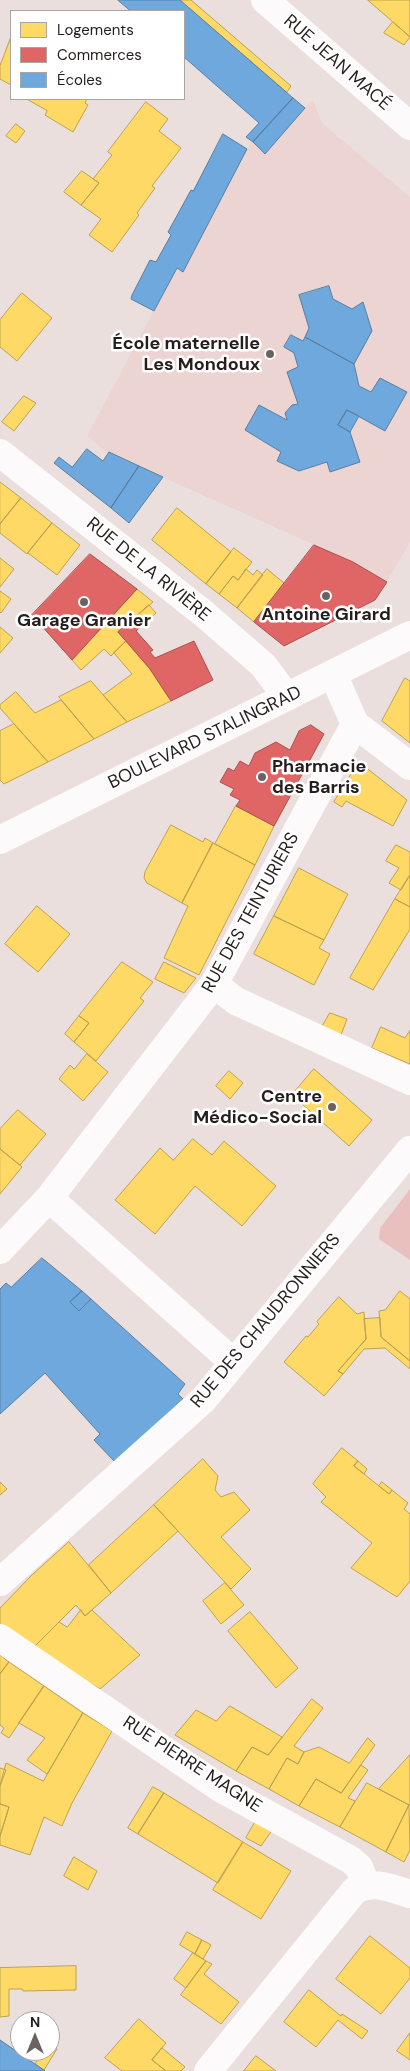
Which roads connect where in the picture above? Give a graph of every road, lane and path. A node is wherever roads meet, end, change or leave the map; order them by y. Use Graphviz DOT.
graph roads {
  1 [pos="265,0"];
  2 [pos="410,126"];
  3 [pos="0,453"];
  4 [pos="410,636"];
  5 [pos="333,674"];
  6 [pos="287,697"];
  7 [pos="355,724"];
  8 [pos="410,766"];
  9 [pos="0,840"];
  10 [pos="214,984"];
  11 [pos="410,1080"];
  12 [pos="410,1150"];
  13 [pos="49,1198"];
  14 [pos="0,1250"];
  15 [pos="233,1362"];
  16 [pos="0,1582"];
  17 [pos="0,1638"];
  18 [pos="366,1884"];
  19 [pos="410,1894"];
  20 [pos="208,2071"];
  1 -- 2 [label="street, RUE JEAN MACÉ"];
  3 -- 6 [label="street, RUE DE LA RIVIÈRE"];
  4 -- 5 [label="street, BOULEVARD STALINGRAD"];
  5 -- 6 [label="street, BOULEVARD STALINGRAD"];
  5 -- 7 [label="street"];
  6 -- 9 [label="street, BOULEVARD STALINGRAD"];
  7 -- 8 [label="street"];
  7 -- 10 [label="street, RUE DES TEINTURIERS"];
  10 -- 11 [label="street"];
  10 -- 13 [label="street, RUE DES TEINTURIERS"];
  12 -- 15 [label="street, RUE DES CHAUDRONNIERS"];
  13 -- 14 [label="street, RUE DES TEINTURIERS"];
  13 -- 15 [label="street"];
  15 -- 16 [label="street, RUE DES CHAUDRONNIERS"];
  17 -- 18 [label="street, RUE PIERRE MAGNE"];
  18 -- 19 [label="street"];
  18 -- 20 [label="street"];
}
